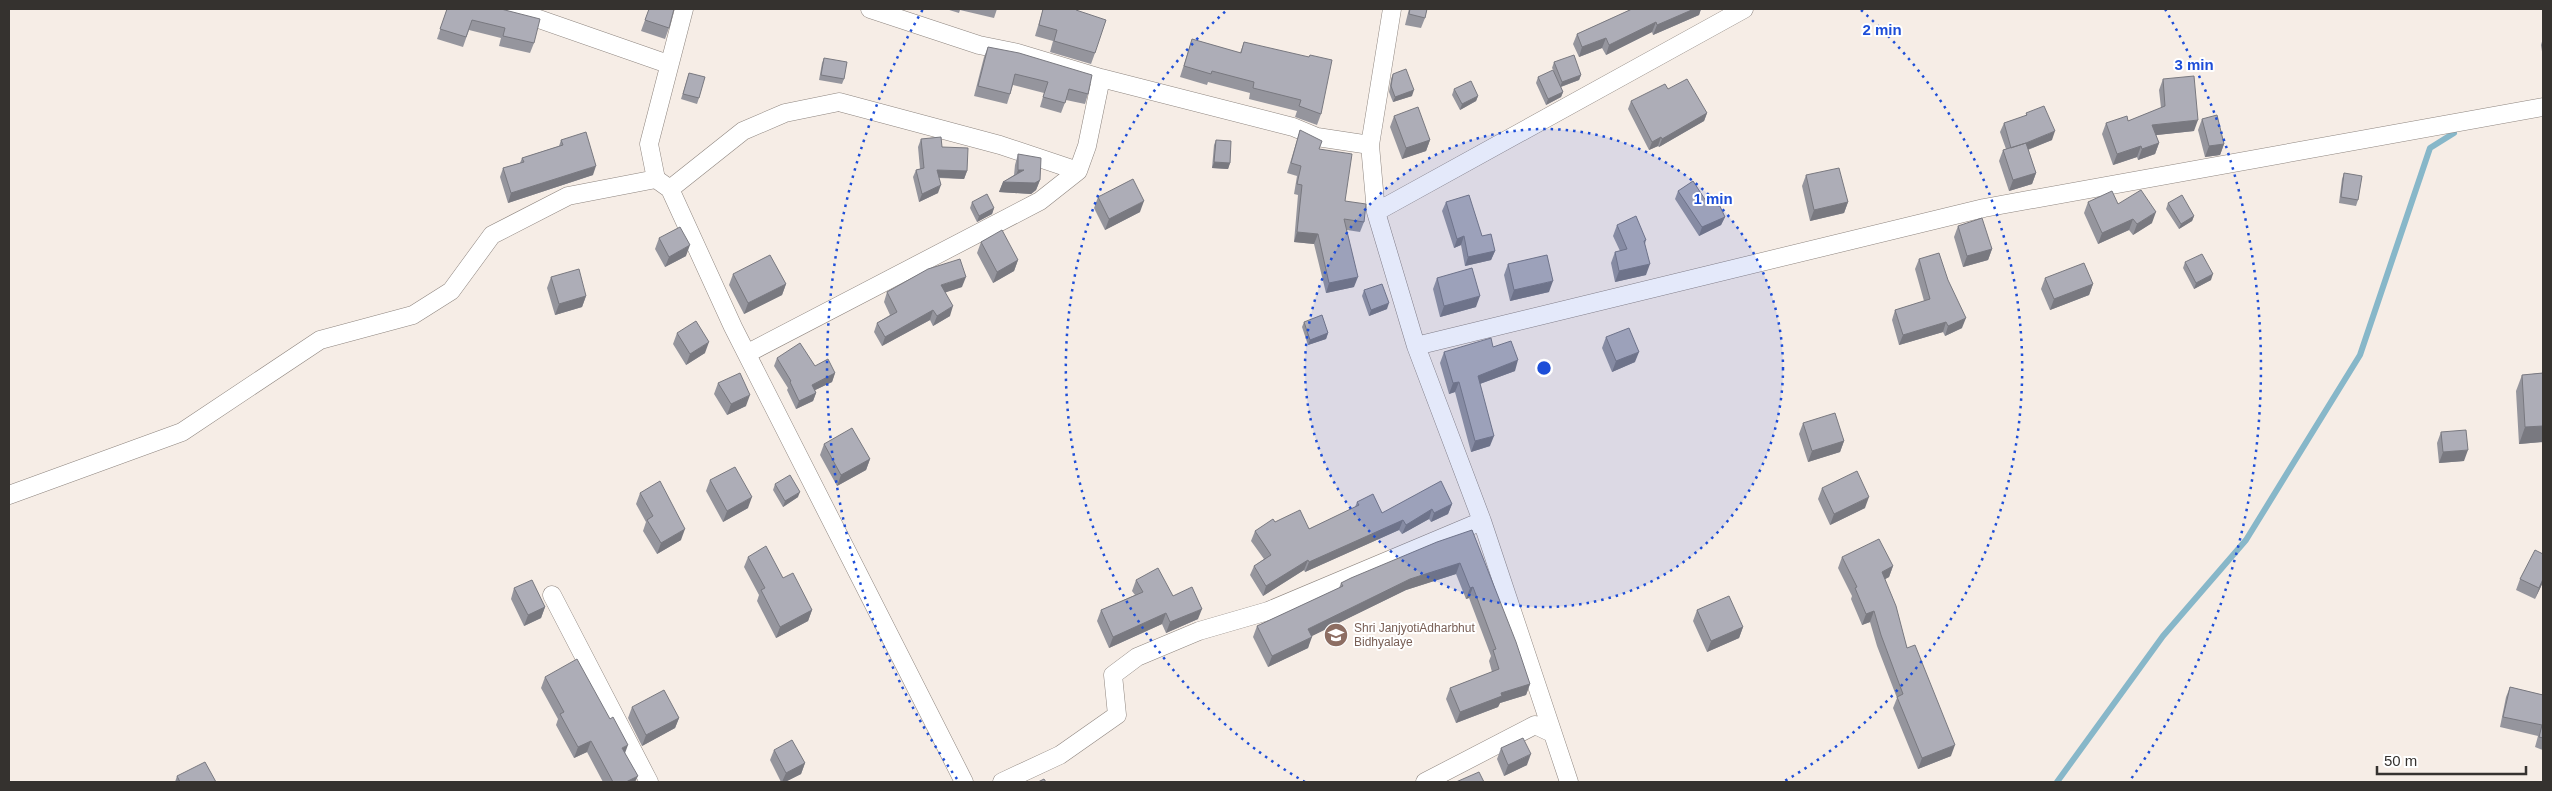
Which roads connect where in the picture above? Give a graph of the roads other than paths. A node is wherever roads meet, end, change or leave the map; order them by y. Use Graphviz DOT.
graph roads {
  1 [pos="510,9"];
  2 [pos="684,9"];
  3 [pos="870,9"];
  4 [pos="1392,9"];
  5 [pos="1744,9"];
  6 [pos="668,64"];
  7 [pos="1101,78"];
  8 [pos="2543,107"];
  9 [pos="1370,145"];
  10 [pos="1078,171"];
  11 [pos="663,184"];
  12 [pos="1376,212"];
  13 [pos="1416,346"];
  14 [pos="748,354"];
  15 [pos="9,495"];
  16 [pos="1482,521"];
  17 [pos="552,595"];
  18 [pos="1552,733"];
  19 [pos="649,782"];
  20 [pos="964,782"];
  21 [pos="1002,782"];
  22 [pos="1425,782"];
  23 [pos="1569,782"];
  1 -- 6 [label="street"];
  2 -- 6 [label="street"];
  3 -- 7 [label="street"];
  4 -- 9 [label="street"];
  5 -- 12 [label="street"];
  6 -- 11 [label="street"];
  7 -- 9 [label="street"];
  7 -- 10 [label="street"];
  8 -- 13 [label="street"];
  9 -- 12 [label="street"];
  10 -- 11 [label="street"];
  10 -- 14 [label="street"];
  11 -- 14 [label="street"];
  11 -- 15 [label="street"];
  12 -- 13 [label="street"];
  13 -- 16 [label="street"];
  14 -- 20 [label="street"];
  16 -- 18 [label="street"];
  16 -- 21 [label="street"];
  17 -- 19 [label="street"];
  18 -- 22 [label="street"];
  18 -- 23 [label="street"];
}
